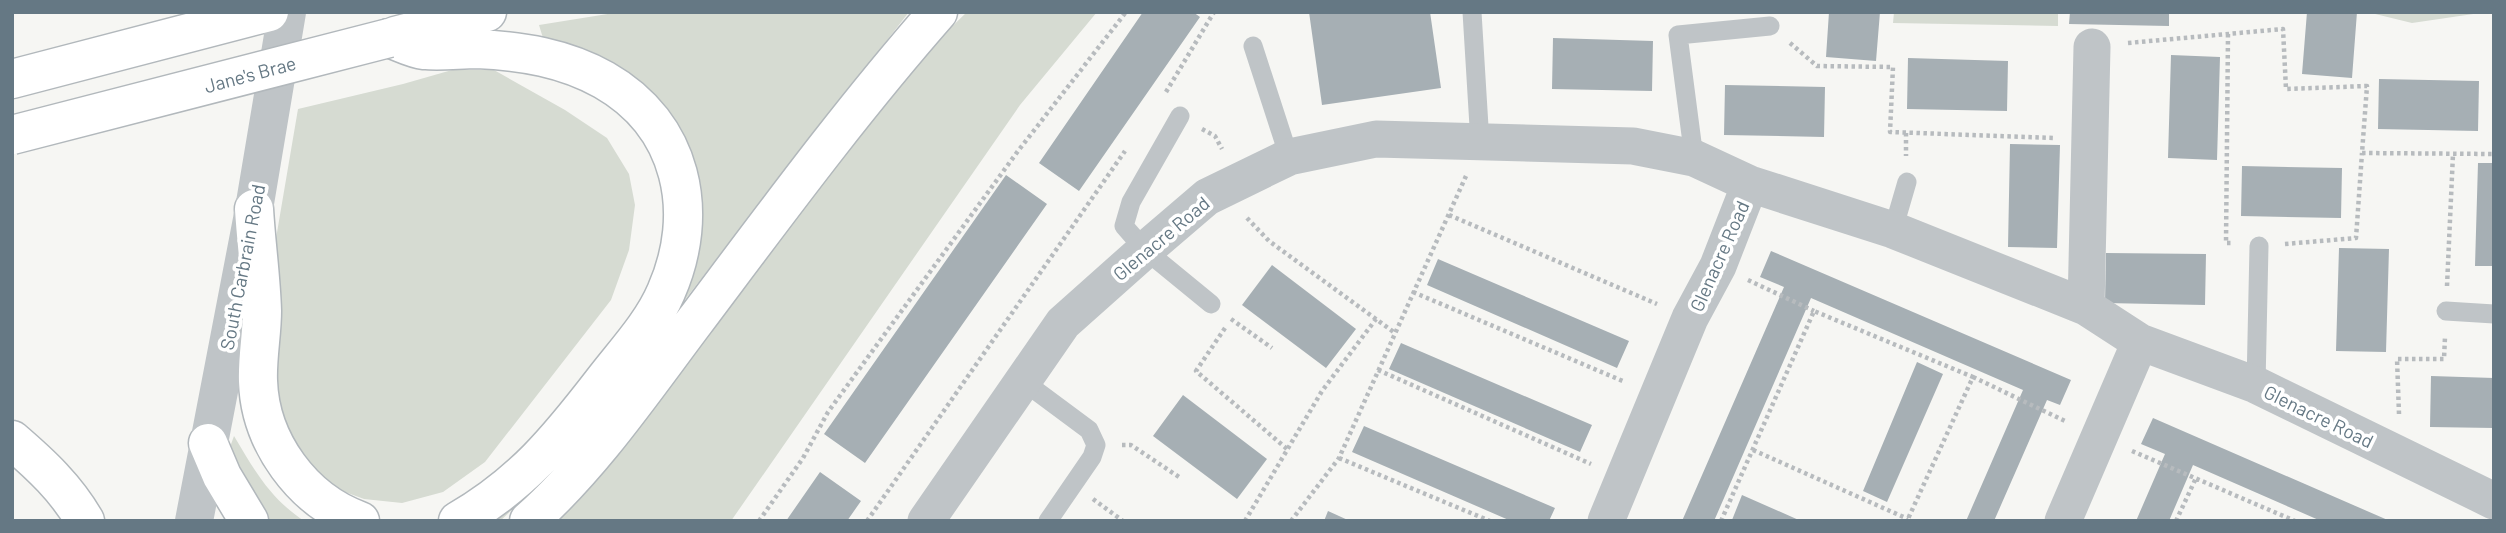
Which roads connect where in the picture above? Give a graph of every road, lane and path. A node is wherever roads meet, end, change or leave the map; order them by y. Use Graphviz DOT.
graph roads {
  1 [pos="270,12"];
  2 [pos="287,12"];
  3 [pos="487,12"];
  4 [pos="937,12"];
  5 [pos="1126,12"];
  6 [pos="1214,12"];
  7 [pos="1472,12"];
  8 [pos="1770,26"];
  9 [pos="2228,34"];
  10 [pos="389,38"];
  11 [pos="1254,47"];
  12 [pos="2092,47"];
  13 [pos="12,79"];
  14 [pos="1180,116"];
  15 [pos="12,135"];
  16 [pos="2090,140"];
  17 [pos="1480,143"];
  18 [pos="1128,147"];
  19 [pos="2362,153"];
  20 [pos="2494,154"];
  21 [pos="1289,157"];
  22 [pos="1694,158"];
  23 [pos="1907,182"];
  24 [pos="1750,184"];
  25 [pos="1231,185"];
  26 [pos="254,209"];
  27 [pos="1449,215"];
  28 [pos="1893,230"];
  29 [pos="2259,246"];
  30 [pos="1144,250"];
  31 [pos="1718,266"];
  32 [pos="1413,292"];
  33 [pos="1211,304"];
  34 [pos="2086,307"];
  35 [pos="2446,310"];
  36 [pos="1814,311"];
  37 [pos="2494,314"];
  38 [pos="1376,318"];
  39 [pos="1690,318"];
  40 [pos="1231,319"];
  41 [pos="1395,332"];
  42 [pos="2140,342"];
  43 [pos="1272,348"];
  44 [pos="1378,370"];
  45 [pos="1023,381"];
  46 [pos="2256,385"];
  47 [pos="1658,396"];
  48 [pos="12,440"];
  49 [pos="208,443"];
  50 [pos="1096,445"];
  51 [pos="1287,449"];
  52 [pos="1753,450"];
  53 [pos="1339,458"];
  54 [pos="1179,477"];
  55 [pos="1624,478"];
  56 [pos="2196,478"];
  57 [pos="2494,501"];
  58 [pos="1908,520"];
  59 [pos="85,521"];
  60 [pos="194,521"];
  61 [pos="249,521"];
  62 [pos="360,521"];
  63 [pos="458,521"];
  64 [pos="529,521"];
  65 [pos="759,521"];
  66 [pos="867,521"];
  67 [pos="926,521"];
  68 [pos="1048,521"];
  69 [pos="1245,521"];
  70 [pos="1292,521"];
  71 [pos="1490,521"];
  72 [pos="1606,521"];
  73 [pos="1721,521"];
  74 [pos="2063,521"];
  75 [pos="2176,521"];
  1 -- 13 [label="main road"];
  2 -- 26 [label="street, South Carbrain Road"];
  3 -- 10 [label="main road, Jane's Brae"];
  4 -- 64 [label="main road"];
  5 -- 65 [label="path"];
  6 -- 14 [label="path"];
  7 -- 17 [label="lane"];
  8 -- 16 [label="path"];
  8 -- 22 [label="lane"];
  9 -- 12 [label="path"];
  9 -- 19 [label="path"];
  9 -- 29 [label="path"];
  10 -- 15 [label="main road, Jane's Brae, bridge"];
  10 -- 63 [label="main road"];
  11 -- 21 [label="lane"];
  12 -- 16 [label="street"];
  14 -- 25 [label="path"];
  14 -- 30 [label="lane"];
  16 -- 34 [label="street"];
  17 -- 21 [label="street, Glenacre Road"];
  17 -- 22 [label="street, Glenacre Road"];
  17 -- 27 [label="path"];
  18 -- 66 [label="path"];
  19 -- 20 [label="path"];
  19 -- 29 [label="path"];
  21 -- 25 [label="street, Glenacre Road"];
  22 -- 24 [label="street, Glenacre Road"];
  23 -- 28 [label="lane"];
  24 -- 28 [label="street, Glenacre Road"];
  24 -- 31 [label="street, Glenacre Road"];
  25 -- 30 [label="street, Glenacre Road"];
  25 -- 38 [label="path"];
  26 -- 49 [label="street, South Carbrain Road"];
  26 -- 62 [label="main road"];
  27 -- 32 [label="path"];
  27 -- 39 [label="path"];
  28 -- 34 [label="street, Glenacre Road"];
  29 -- 46 [label="lane"];
  30 -- 33 [label="lane"];
  30 -- 45 [label="street, Glenacre Road"];
  31 -- 36 [label="path"];
  31 -- 39 [label="street, Glenacre Road"];
  32 -- 41 [label="path"];
  32 -- 47 [label="path"];
  33 -- 40 [label="path"];
  34 -- 42 [label="street, Glenacre Road"];
  35 -- 37 [label="lane"];
  36 -- 52 [label="path"];
  36 -- 58 [label="path"];
  38 -- 41 [label="path"];
  38 -- 51 [label="path"];
  39 -- 47 [label="street, Glenacre Road"];
  40 -- 43 [label="path"];
  40 -- 51 [label="path"];
  41 -- 44 [label="path"];
  42 -- 46 [label="street, Glenacre Road"];
  42 -- 74 [label="street"];
  44 -- 53 [label="path"];
  44 -- 55 [label="path"];
  45 -- 50 [label="lane"];
  45 -- 67 [label="street, Glenacre Road"];
  46 -- 57 [label="street, Glenacre Road"];
  47 -- 55 [label="street, Glenacre Road"];
  48 -- 59 [label="main road"];
  49 -- 60 [label="street, South Carbrain Road"];
  49 -- 61 [label="main road"];
  50 -- 54 [label="path"];
  50 -- 68 [label="lane"];
  51 -- 69 [label="path"];
  52 -- 58 [label="path"];
  52 -- 73 [label="path"];
  53 -- 70 [label="path"];
  53 -- 71 [label="path"];
  55 -- 72 [label="street, Glenacre Road"];
  56 -- 75 [label="path"];
}
